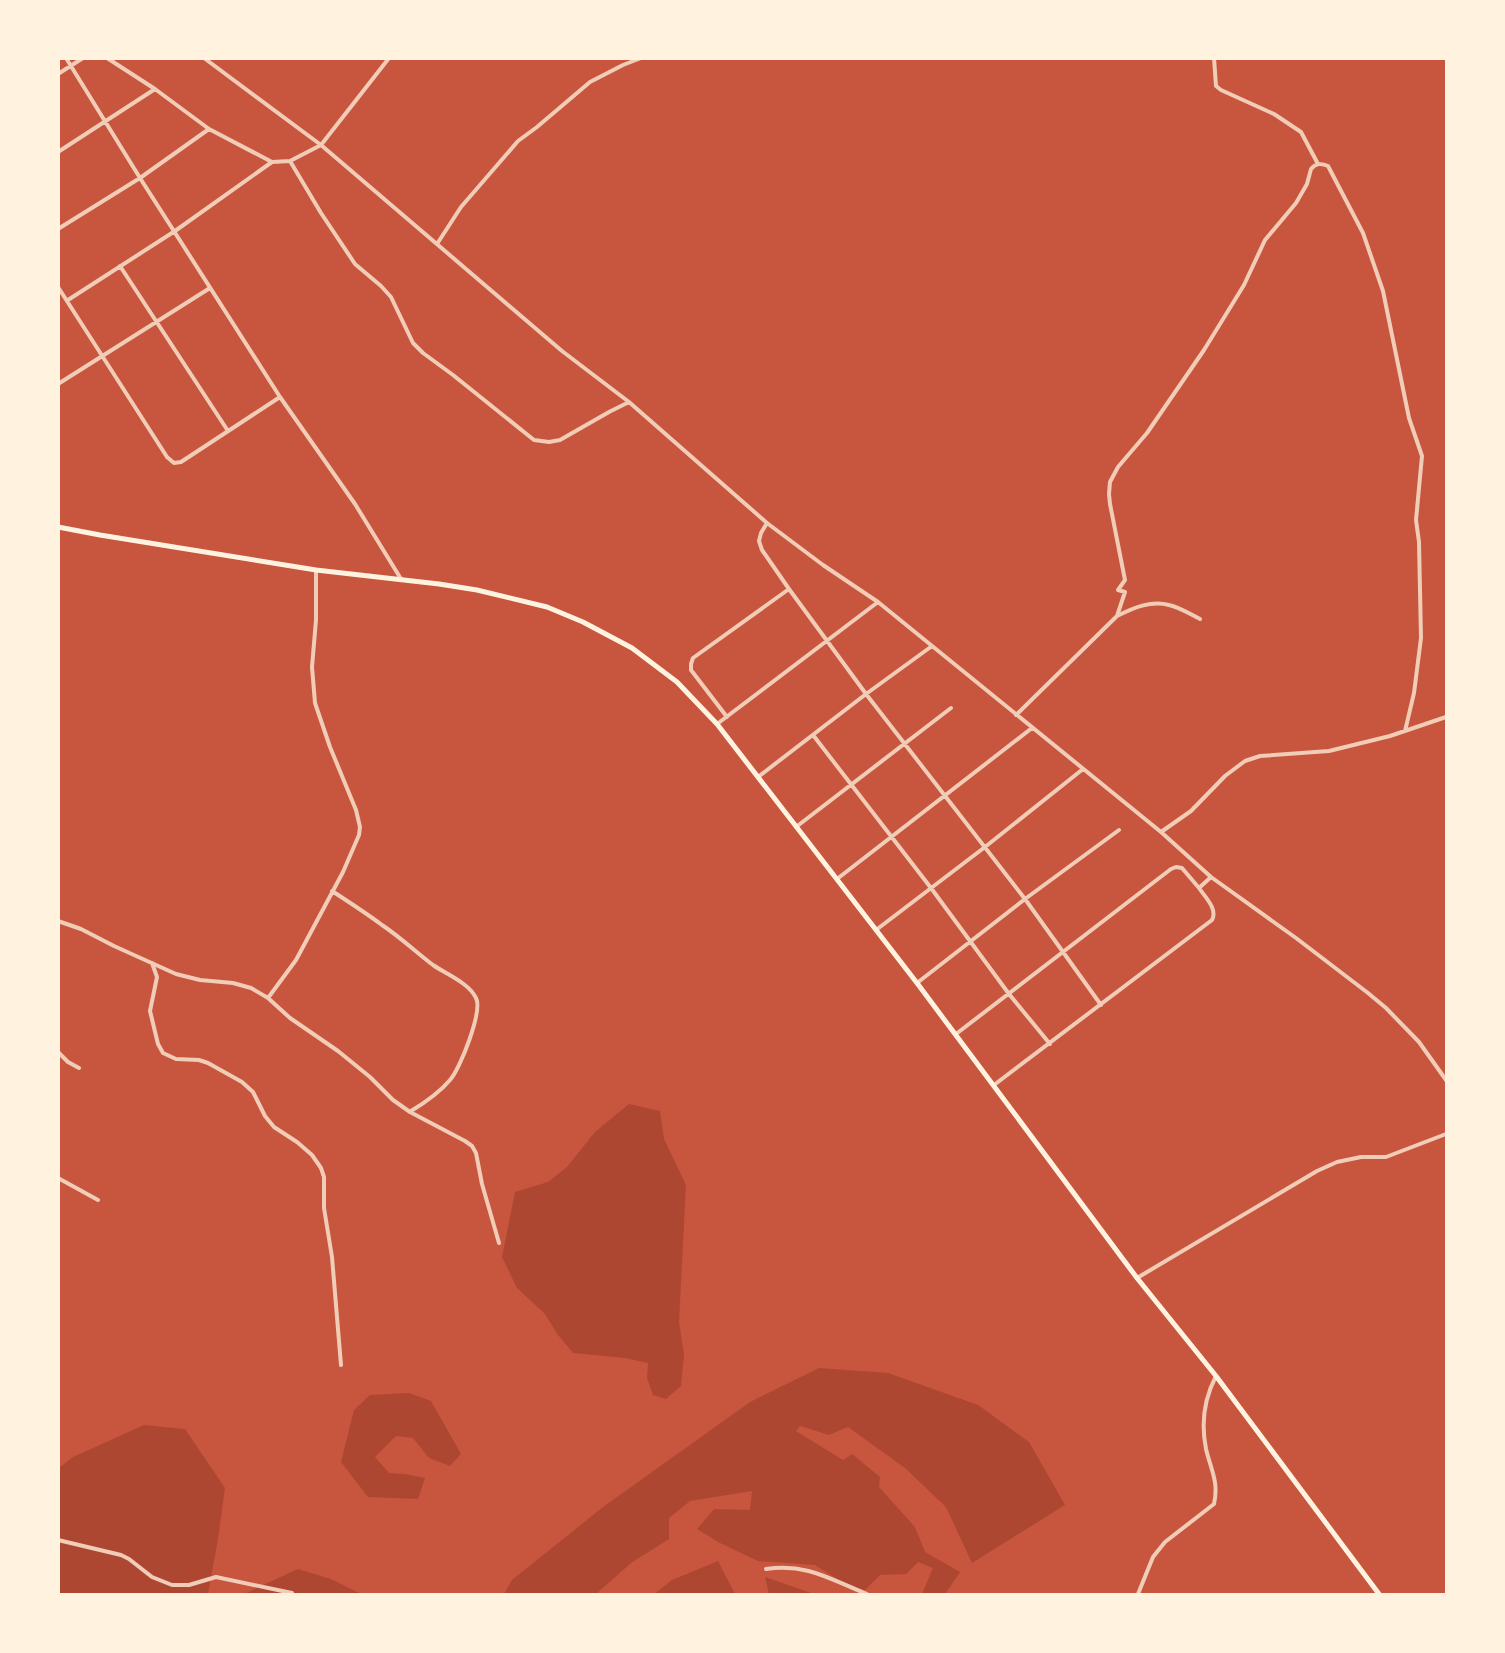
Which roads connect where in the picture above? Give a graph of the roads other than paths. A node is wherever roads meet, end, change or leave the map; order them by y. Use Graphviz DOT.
graph roads {
  1 [pos="66,58"];
  2 [pos="82,58"];
  3 [pos="107,58"];
  4 [pos="204,58"];
  5 [pos="390,58"];
  6 [pos="641,58"];
  7 [pos="1214,58"];
  8 [pos="70,66"];
  9 [pos="58,74"];
  10 [pos="156,89"];
  11 [pos="105,121"];
  12 [pos="209,129"];
  13 [pos="321,145"];
  14 [pos="58,152"];
  15 [pos="290,161"];
  16 [pos="272,162"];
  17 [pos="1318,164"];
  18 [pos="140,178"];
  19 [pos="58,229"];
  20 [pos="175,231"];
  21 [pos="437,244"];
  22 [pos="120,266"];
  23 [pos="58,287"];
  24 [pos="210,288"];
  25 [pos="68,300"];
  26 [pos="156,323"];
  27 [pos="103,356"];
  28 [pos="58,384"];
  29 [pos="280,397"];
  30 [pos="629,402"];
  31 [pos="228,431"];
  32 [pos="767,523"];
  33 [pos="58,527"];
  34 [pos="316,570"];
  35 [pos="401,579"];
  36 [pos="789,589"];
  37 [pos="878,602"];
  38 [pos="1118,616"];
  39 [pos="1200,619"];
  40 [pos="827,640"];
  41 [pos="932,646"];
  42 [pos="866,694"];
  43 [pos="951,708"];
  44 [pos="1016,715"];
  45 [pos="727,717"];
  46 [pos="1446,717"];
  47 [pos="717,724"];
  48 [pos="1032,728"];
  49 [pos="1405,731"];
  50 [pos="813,735"];
  51 [pos="905,744"];
  52 [pos="1083,769"];
  53 [pos="758,777"];
  54 [pos="851,785"];
  55 [pos="945,796"];
  56 [pos="796,827"];
  57 [pos="1119,830"];
  58 [pos="1161,832"];
  59 [pos="891,837"];
  60 [pos="985,847"];
  61 [pos="1212,877"];
  62 [pos="836,880"];
  63 [pos="931,888"];
  64 [pos="1199,888"];
  65 [pos="332,891"];
  66 [pos="1024,899"];
  67 [pos="58,921"];
  68 [pos="876,930"];
  69 [pos="971,942"];
  70 [pos="1063,952"];
  71 [pos="151,962"];
  72 [pos="917,982"];
  73 [pos="1009,994"];
  74 [pos="268,998"];
  75 [pos="1101,1005"];
  76 [pos="956,1034"];
  77 [pos="1050,1044"];
  78 [pos="58,1052"];
  79 [pos="79,1068"];
  80 [pos="1446,1080"];
  81 [pos="994,1085"];
  82 [pos="410,1112"];
  83 [pos="1446,1134"];
  84 [pos="58,1178"];
  85 [pos="98,1200"];
  86 [pos="499,1243"];
  87 [pos="1137,1278"];
  88 [pos="341,1365"];
  89 [pos="1216,1376"];
  90 [pos="58,1540"];
  91 [pos="766,1569"];
  92 [pos="292,1593"];
  93 [pos="867,1594"];
  94 [pos="1138,1594"];
  95 [pos="1379,1594"];
  1 -- 8 [label="street"];
  2 -- 8 [label="street"];
  3 -- 10 [label="street"];
  4 -- 13 [label="street"];
  5 -- 13 [label="street"];
  6 -- 21 [label="street"];
  7 -- 17 [label="street"];
  8 -- 9 [label="street"];
  8 -- 11 [label="street"];
  10 -- 11 [label="street"];
  10 -- 12 [label="street"];
  11 -- 14 [label="street"];
  11 -- 18 [label="street"];
  12 -- 16 [label="street"];
  12 -- 18 [label="street"];
  13 -- 15 [label="street"];
  13 -- 21 [label="street"];
  15 -- 16 [label="street"];
  15 -- 30 [label="street"];
  16 -- 20 [label="street"];
  17 -- 38 [label="street"];
  17 -- 49 [label="street"];
  18 -- 19 [label="street"];
  18 -- 20 [label="street"];
  20 -- 22 [label="street"];
  20 -- 24 [label="street"];
  21 -- 30 [label="street"];
  22 -- 25 [label="street"];
  22 -- 26 [label="street"];
  23 -- 25 [label="street"];
  24 -- 26 [label="street"];
  24 -- 29 [label="street"];
  25 -- 27 [label="street"];
  26 -- 27 [label="street"];
  26 -- 31 [label="street"];
  27 -- 28 [label="street"];
  27 -- 31 [label="street"];
  29 -- 31 [label="street"];
  29 -- 35 [label="street"];
  30 -- 32 [label="street"];
  32 -- 36 [label="street"];
  32 -- 37 [label="street"];
  33 -- 34 [label="main road"];
  34 -- 35 [label="main road"];
  34 -- 65 [label="street"];
  35 -- 47 [label="main road"];
  36 -- 40 [label="street"];
  36 -- 45 [label="street"];
  37 -- 40 [label="street"];
  37 -- 41 [label="street"];
  38 -- 39 [label="street"];
  38 -- 44 [label="street"];
  40 -- 42 [label="street"];
  40 -- 45 [label="street"];
  41 -- 42 [label="street"];
  41 -- 44 [label="street"];
  42 -- 50 [label="street"];
  42 -- 51 [label="street"];
  43 -- 51 [label="street"];
  44 -- 48 [label="street"];
  45 -- 47 [label="street"];
  46 -- 49 [label="street"];
  47 -- 53 [label="main road"];
  48 -- 52 [label="street"];
  48 -- 55 [label="street"];
  49 -- 58 [label="street"];
  50 -- 53 [label="street"];
  50 -- 54 [label="street"];
  51 -- 54 [label="street"];
  51 -- 55 [label="street"];
  52 -- 58 [label="street"];
  52 -- 60 [label="street"];
  53 -- 56 [label="main road"];
  54 -- 56 [label="street"];
  54 -- 59 [label="street"];
  55 -- 59 [label="street"];
  55 -- 60 [label="street"];
  56 -- 62 [label="main road"];
  57 -- 66 [label="street"];
  58 -- 61 [label="street"];
  59 -- 62 [label="street"];
  59 -- 63 [label="street"];
  60 -- 63 [label="street"];
  60 -- 66 [label="street"];
  61 -- 64 [label="street"];
  61 -- 80 [label="street"];
  62 -- 68 [label="main road"];
  63 -- 68 [label="street"];
  63 -- 69 [label="street"];
  64 -- 70 [label="street"];
  64 -- 75 [label="street"];
  65 -- 74 [label="street"];
  65 -- 82 [label="street"];
  66 -- 69 [label="street"];
  66 -- 70 [label="street"];
  67 -- 71 [label="street"];
  68 -- 72 [label="main road"];
  69 -- 72 [label="street"];
  69 -- 73 [label="street"];
  70 -- 73 [label="street"];
  70 -- 75 [label="street"];
  71 -- 74 [label="street"];
  71 -- 88 [label="street"];
  72 -- 76 [label="main road"];
  73 -- 76 [label="street"];
  73 -- 77 [label="street"];
  74 -- 82 [label="street"];
  75 -- 77 [label="street"];
  76 -- 81 [label="main road"];
  77 -- 81 [label="street"];
  78 -- 79 [label="street"];
  81 -- 87 [label="main road"];
  82 -- 86 [label="street"];
  83 -- 87 [label="street"];
  84 -- 85 [label="street"];
  87 -- 89 [label="main road"];
  89 -- 94 [label="street"];
  89 -- 95 [label="main road"];
  90 -- 92 [label="street"];
  91 -- 93 [label="street"];
}
